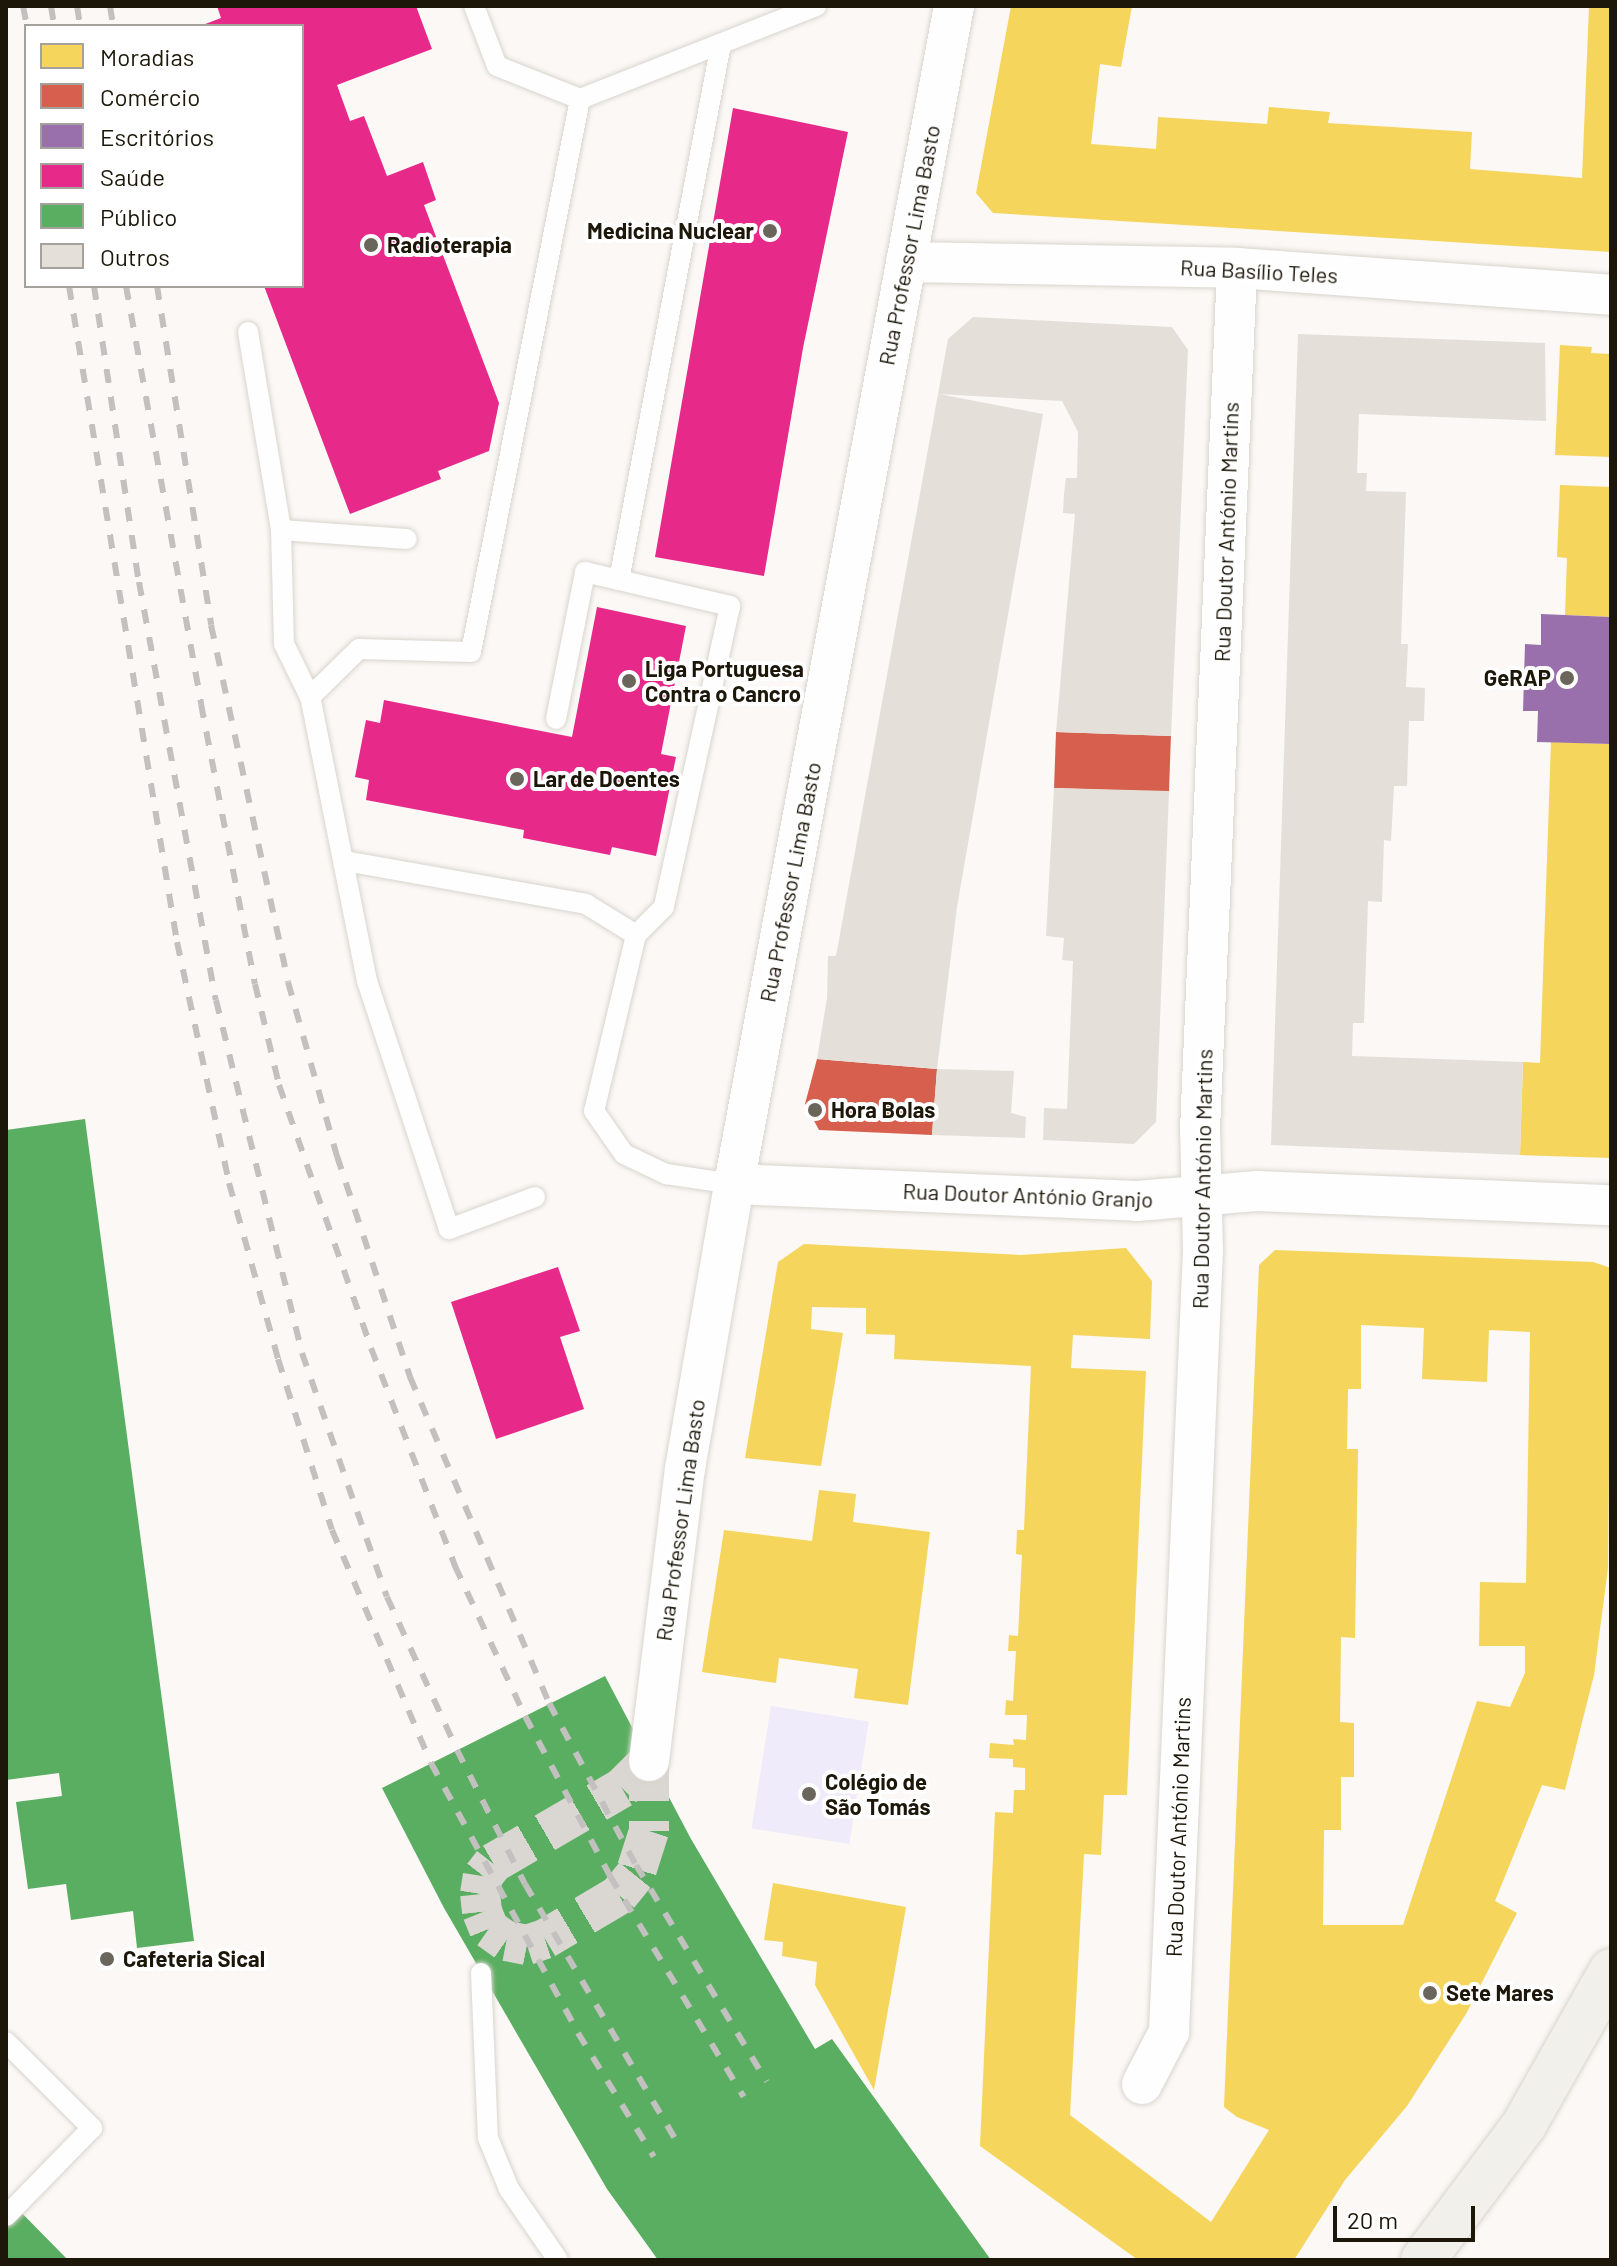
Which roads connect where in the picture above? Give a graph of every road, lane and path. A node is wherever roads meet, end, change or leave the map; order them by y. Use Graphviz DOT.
graph roads {
  1 [pos="474,6"];
  2 [pos="816,6"];
  3 [pos="954,6"];
  4 [pos="721,44"];
  5 [pos="580,99"];
  6 [pos="906,262"];
  7 [pos="1237,268"];
  8 [pos="1611,295"];
  9 [pos="248,332"];
  10 [pos="281,530"];
  11 [pos="407,539"];
  12 [pos="619,580"];
  13 [pos="310,697"];
  14 [pos="556,719"];
  15 [pos="345,861"];
  16 [pos="636,935"];
  17 [pos="734,1184"];
  18 [pos="1202,1196"];
  19 [pos="535,1197"];
  20 [pos="1611,1205"];
  21 [pos="649,1761"];
  22 [pos="1611,1971"];
  23 [pos="481,1973"];
  24 [pos="6,2042"];
  25 [pos="1142,2084"];
  26 [pos="6,2216"];
  27 [pos="558,2260"];
  28 [pos="1423,2260"];
  1 -- 5 [label="lane"];
  2 -- 4 [label="lane"];
  3 -- 6 [label="street, Rua Professor Lima Basto"];
  4 -- 5 [label="lane"];
  4 -- 12 [label="lane"];
  5 -- 13 [label="lane"];
  6 -- 7 [label="street, Rua Basílio Teles"];
  6 -- 17 [label="street, Rua Professor Lima Basto"];
  7 -- 8 [label="street, Rua Basílio Teles"];
  7 -- 18 [label="street, Rua Doutor António Martins"];
  9 -- 10 [label="lane"];
  10 -- 11 [label="lane"];
  10 -- 13 [label="lane"];
  12 -- 14 [label="lane"];
  12 -- 16 [label="lane"];
  13 -- 15 [label="lane"];
  15 -- 16 [label="lane"];
  15 -- 19 [label="lane"];
  16 -- 17 [label="lane"];
  17 -- 18 [label="street, Rua Doutor António Granjo"];
  17 -- 21 [label="street, Rua Professor Lima Basto"];
  18 -- 20 [label="street, Rua Doutor António Granjo"];
  18 -- 25 [label="street, Rua Doutor António Martins"];
  22 -- 28 [label="main road"];
  23 -- 27 [label="lane"];
  24 -- 26 [label="lane"];
}
